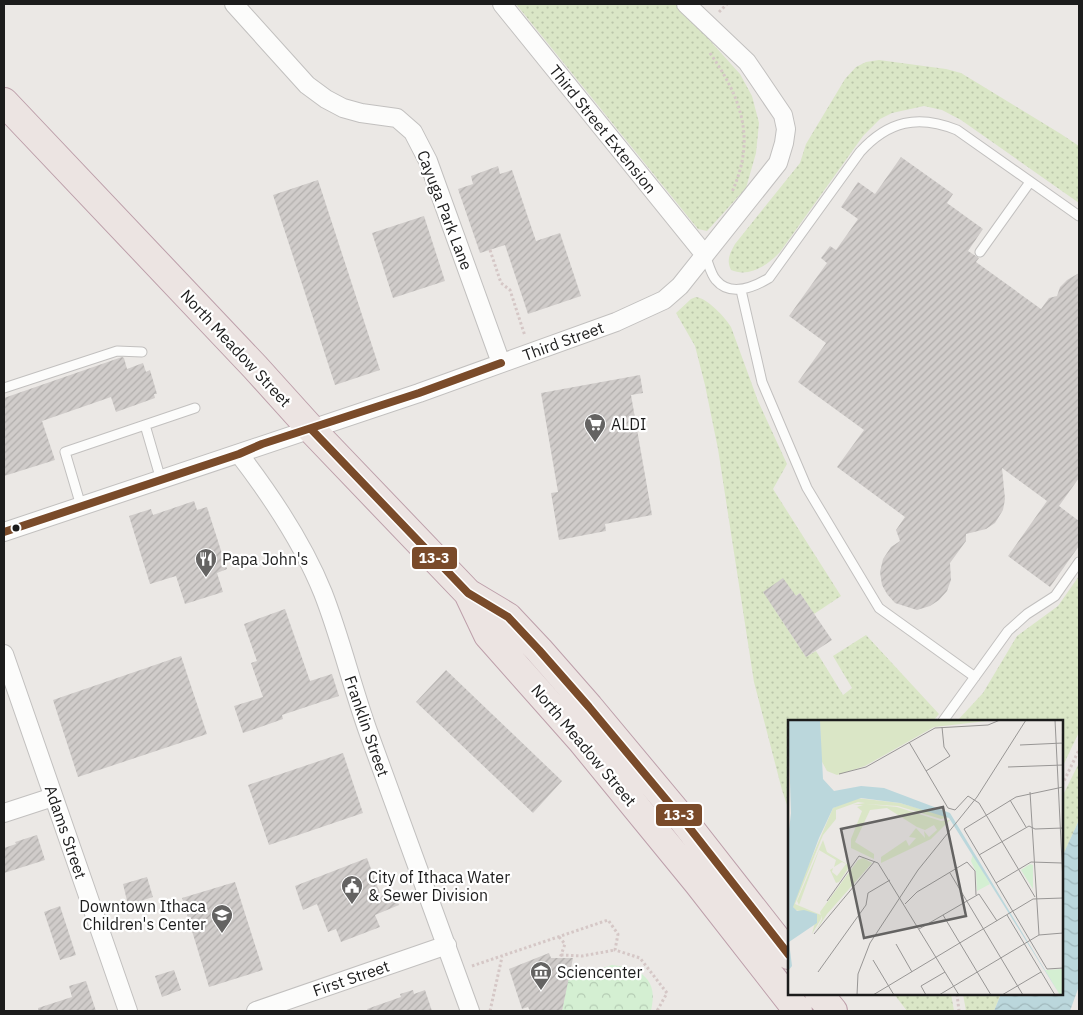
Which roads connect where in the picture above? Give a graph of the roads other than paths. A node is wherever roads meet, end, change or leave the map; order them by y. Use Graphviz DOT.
graph roads {
  1 [pos="234,4"];
  2 [pos="502,4"];
  3 [pos="686,4"];
  4 [pos="4,102"];
  5 [pos="1030,182"];
  6 [pos="1079,216"];
  7 [pos="980,252"];
  8 [pos="705,255"];
  9 [pos="741,290"];
  10 [pos="142,352"];
  11 [pos="501,363"];
  12 [pos="4,388"];
  13 [pos="195,408"];
  14 [pos="145,425"];
  15 [pos="311,429"];
  16 [pos="239,454"];
  17 [pos="160,480"];
  18 [pos="81,506"];
  19 [pos="5,528"];
  20 [pos="1079,562"];
  21 [pos="468,593"];
  22 [pos="4,654"];
  23 [pos="8,676"];
  24 [pos="975,676"];
  25 [pos="943,720"];
  26 [pos="53,796"];
  27 [pos="4,813"];
  28 [pos="447,945"];
  29 [pos="788,954"];
  30 [pos="820,995"];
  31 [pos="128,1011"];
  32 [pos="256,1011"];
  33 [pos="470,1011"];
  34 [pos="798,1011"];
  35 [pos="833,1011"];
  1 -- 11 [label="street, Cayuga Park Lane"];
  2 -- 8 [label="street, Third Street Extension"];
  3 -- 8 [label="street, Third Street"];
  4 -- 15 [label="highway, North Meadow Street"];
  5 -- 6 [label="lane"];
  5 -- 7 [label="lane"];
  5 -- 9 [label="lane"];
  8 -- 9 [label="lane"];
  8 -- 11 [label="street, Third Street"];
  9 -- 24 [label="lane"];
  10 -- 12 [label="lane"];
  11 -- 15 [label="street, Third Street"];
  13 -- 14 [label="lane"];
  14 -- 17 [label="lane"];
  14 -- 18 [label="lane"];
  15 -- 16 [label="street, Third Street"];
  15 -- 21 [label="highway, North Meadow Street"];
  16 -- 17 [label="street, Third Street"];
  16 -- 28 [label="street, Franklin Street"];
  17 -- 18 [label="street, Third Street"];
  18 -- 19 [label="street, Third Street"];
  20 -- 24 [label="lane"];
  21 -- 29 [label="highway, North Meadow Street"];
  21 -- 34 [label="highway, North Meadow Street"];
  22 -- 23 [label="street, Adams Street"];
  23 -- 26 [label="street, Adams Street"];
  24 -- 25 [label="lane"];
  26 -- 27 [label="street"];
  26 -- 31 [label="street, Adams Street"];
  28 -- 32 [label="street, First Street"];
  28 -- 33 [label="street, Franklin Street"];
  30 -- 35 [label="highway"];
}
